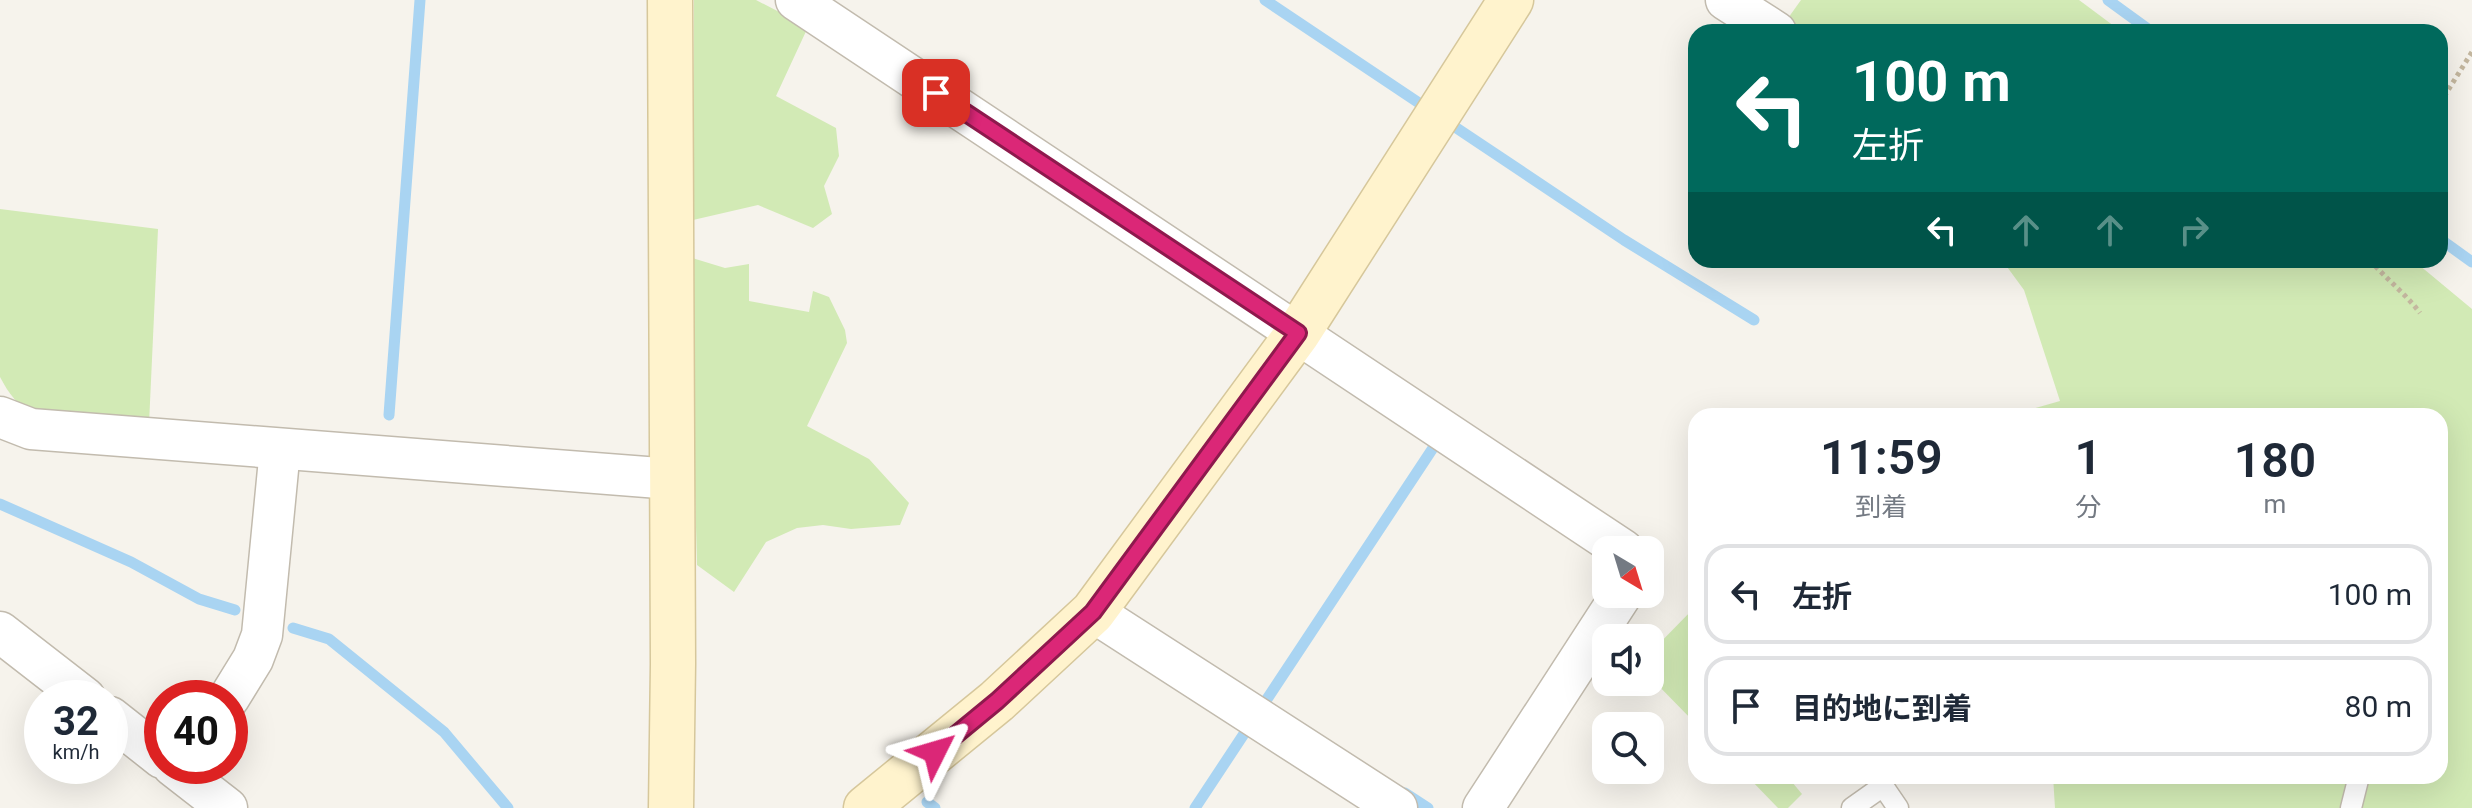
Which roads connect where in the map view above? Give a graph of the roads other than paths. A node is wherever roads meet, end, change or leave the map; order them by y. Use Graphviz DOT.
graph roads {
  1 [pos="670,0"];
  2 [pos="796,0"];
  3 [pos="1511,0"];
  4 [pos="1726,0"];
  5 [pos="1764,24"];
  6 [pos="1298,333"];
  7 [pos="0,417"];
  8 [pos="280,449"];
  9 [pos="672,479"];
  10 [pos="1602,536"];
  11 [pos="1613,608"];
  12 [pos="1093,612"];
  13 [pos="0,632"];
  14 [pos="62,680"];
  15 [pos="240,680"];
  16 [pos="128,732"];
  17 [pos="144,745"];
  18 [pos="2357,784"];
  19 [pos="671,808"];
  20 [pos="866,808"];
  21 [pos="1397,808"];
  22 [pos="1483,808"];
  23 [pos="1852,808"];
  24 [pos="1898,808"];
  25 [pos="2351,808"];
  1 -- 9 [label="street"];
  2 -- 6 [label="street"];
  3 -- 6 [label="street"];
  4 -- 5 [label="street"];
  6 -- 10 [label="street"];
  6 -- 12 [label="street"];
  7 -- 8 [label="street"];
  8 -- 9 [label="street"];
  8 -- 15 [label="street"];
  9 -- 19 [label="street"];
  11 -- 22 [label="street"];
  12 -- 20 [label="street"];
  12 -- 21 [label="street"];
  13 -- 14 [label="street"];
  16 -- 17 [label="street"];
  18 -- 25 [label="lane"];
  23 -- 24 [label="lane"];
}
